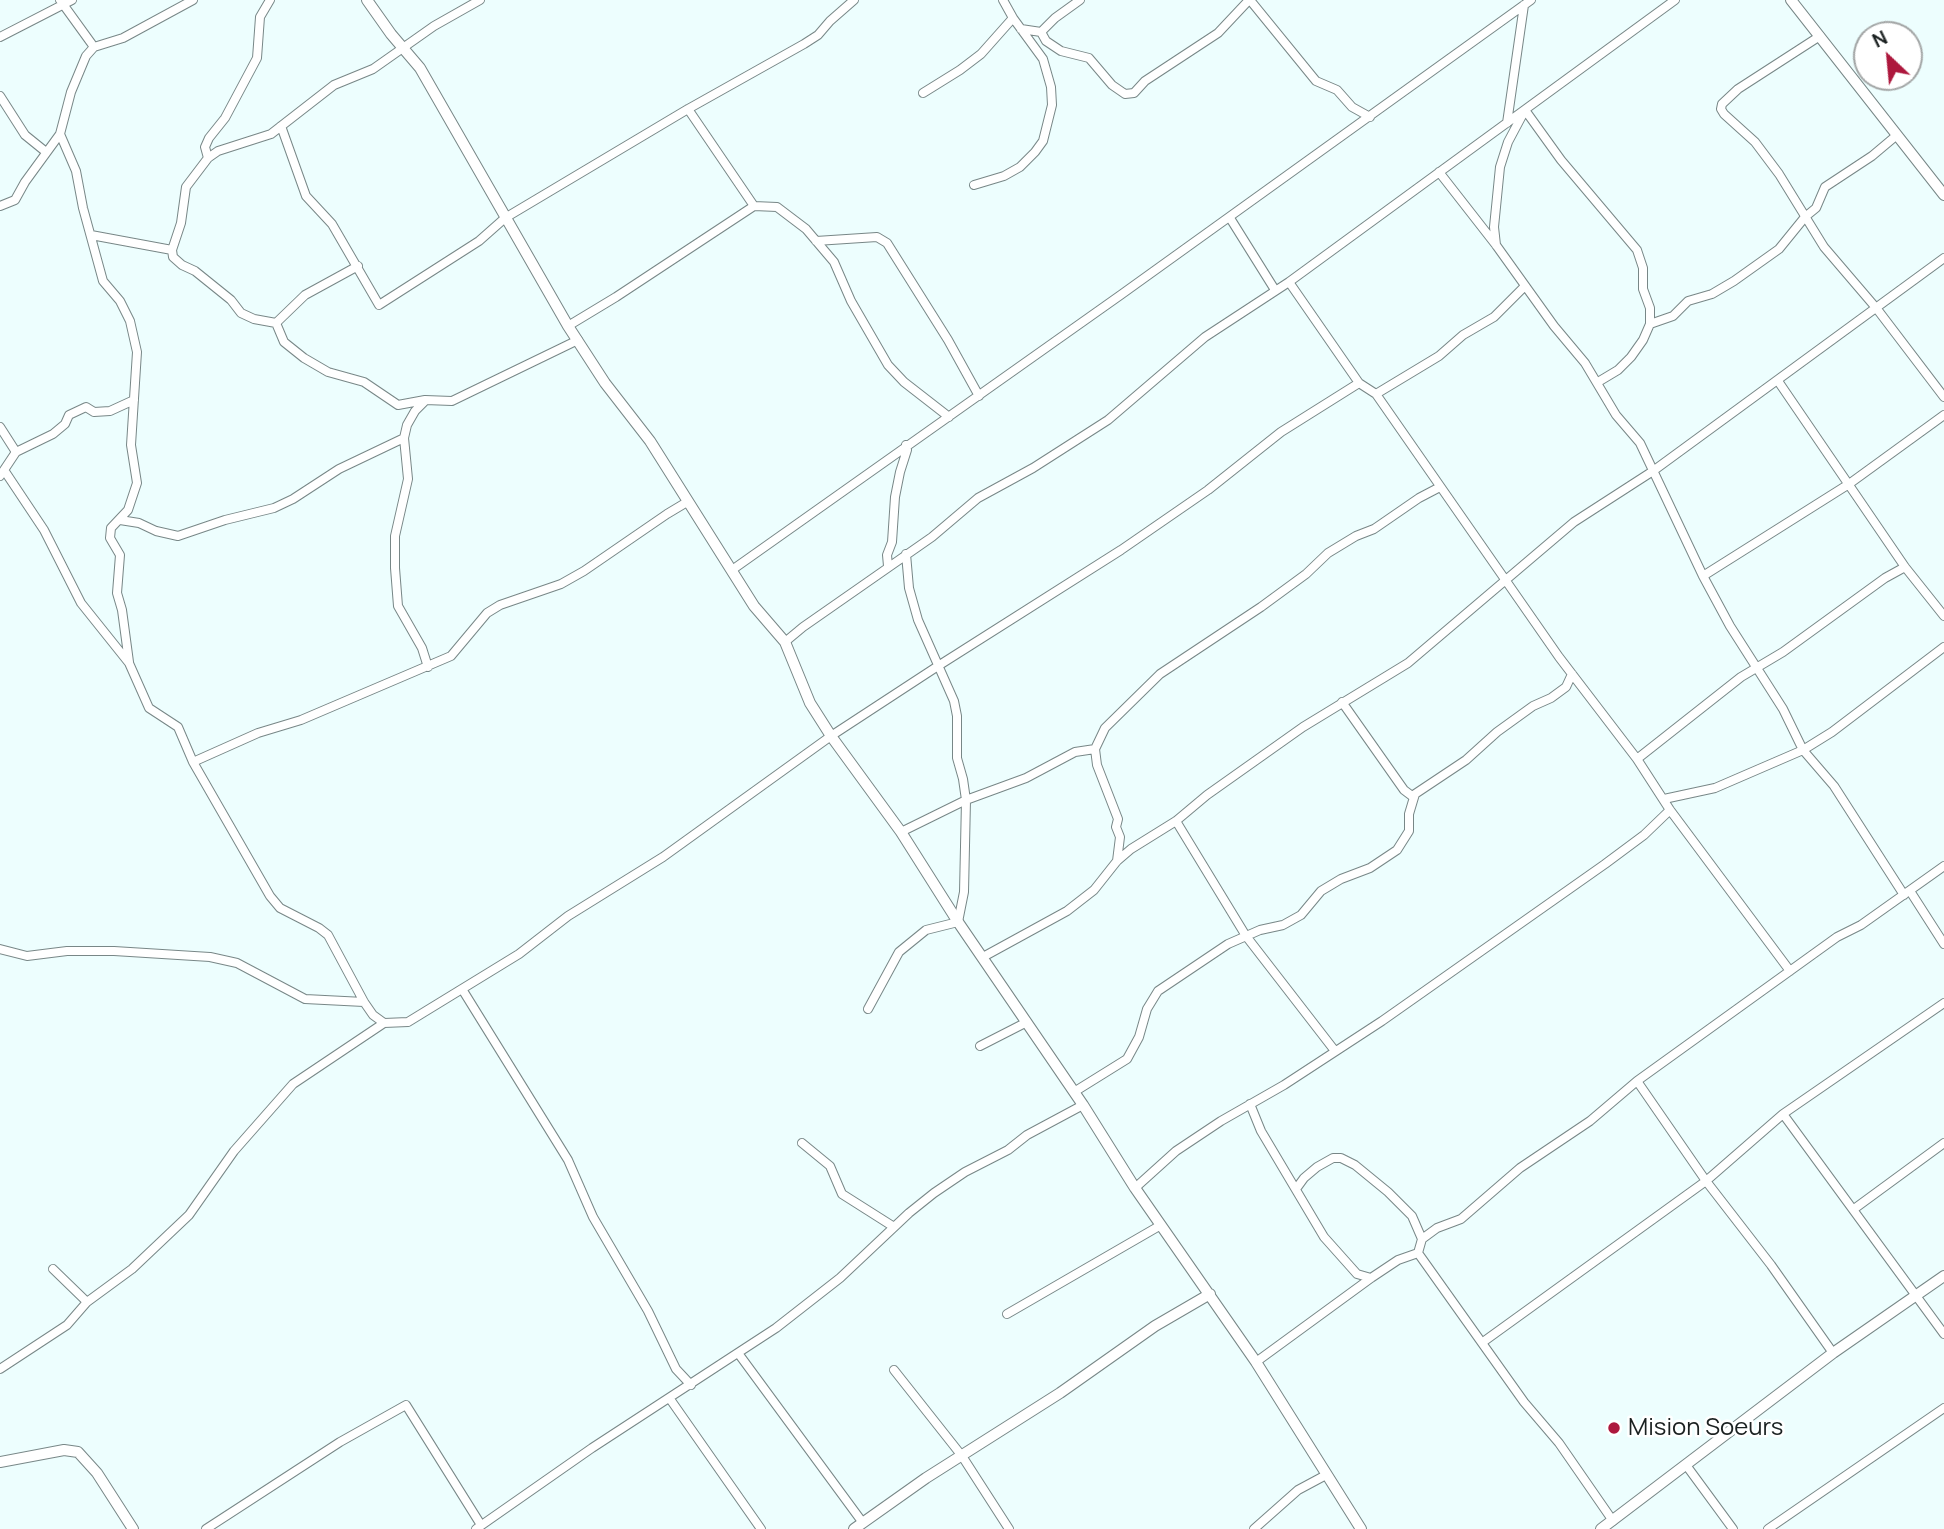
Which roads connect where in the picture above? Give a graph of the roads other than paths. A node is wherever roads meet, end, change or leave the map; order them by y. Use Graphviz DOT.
graph roads {
  1 [pos="192,0"];
  2 [pos="270,0"];
  3 [pos="367,0"];
  4 [pos="480,0"];
  5 [pos="854,0"];
  6 [pos="1003,0"];
  7 [pos="1080,0"];
  8 [pos="1250,0"];
  9 [pos="1675,0"];
  10 [pos="1791,0"];
  11 [pos="65,1"];
  12 [pos="1528,3"];
  13 [pos="1013,18"];
  14 [pos="1021,29"];
  15 [pos="1041,32"];
  16 [pos="1819,36"];
  17 [pos="0,37"];
  18 [pos="93,47"];
  19 [pos="402,48"];
  20 [pos="923,93"];
  21 [pos="2,101"];
  22 [pos="688,109"];
  23 [pos="1525,110"];
  24 [pos="1370,117"];
  25 [pos="1507,123"];
  26 [pos="281,126"];
  27 [pos="60,135"];
  28 [pos="1897,135"];
  29 [pos="47,152"];
  30 [pos="208,158"];
  31 [pos="1439,172"];
  32 [pos="974,185"];
  33 [pos="1944,195"];
  34 [pos="0,206"];
  35 [pos="754,206"];
  36 [pos="1805,217"];
  37 [pos="505,218"];
  38 [pos="1230,218"];
  39 [pos="91,235"];
  40 [pos="816,241"];
  41 [pos="1496,245"];
  42 [pos="172,250"];
  43 [pos="1944,258"];
  44 [pos="358,266"];
  45 [pos="1289,282"];
  46 [pos="1525,286"];
  47 [pos="1275,290"];
  48 [pos="1877,309"];
  49 [pos="276,323"];
  50 [pos="1650,324"];
  51 [pos="568,326"];
  52 [pos="578,340"];
  53 [pos="1778,381"];
  54 [pos="1598,382"];
  55 [pos="1359,383"];
  56 [pos="1376,394"];
  57 [pos="978,396"];
  58 [pos="1944,397"];
  59 [pos="134,400"];
  60 [pos="425,400"];
  61 [pos="1944,415"];
  62 [pos="949,417"];
  63 [pos="0,427"];
  64 [pos="404,438"];
  65 [pos="906,445"];
  66 [pos="16,452"];
  67 [pos="1653,471"];
  68 [pos="2,473"];
  69 [pos="1849,484"];
  70 [pos="1440,487"];
  71 [pos="687,502"];
  72 [pos="120,520"];
  73 [pos="906,554"];
  74 [pos="888,566"];
  75 [pos="1905,567"];
  76 [pos="732,570"];
  77 [pos="1703,576"];
  78 [pos="1506,580"];
  79 [pos="1944,616"];
  80 [pos="785,642"];
  81 [pos="1944,647"];
  82 [pos="129,663"];
  83 [pos="938,666"];
  84 [pos="428,667"];
  85 [pos="1758,667"];
  86 [pos="1572,674"];
  87 [pos="1342,702"];
  88 [pos="831,736"];
  89 [pos="1095,749"];
  90 [pos="1804,750"];
  91 [pos="1637,759"];
  92 [pos="193,762"];
  93 [pos="1415,794"];
  94 [pos="1664,799"];
  95 [pos="966,800"];
  96 [pos="1670,810"];
  97 [pos="1176,821"];
  98 [pos="901,832"];
  99 [pos="1117,861"];
  100 [pos="1944,866"];
  101 [pos="1907,893"];
  102 [pos="958,922"];
  103 [pos="1246,936"];
  104 [pos="1944,944"];
  105 [pos="0,949"];
  106 [pos="983,957"];
  107 [pos="1790,971"];
  108 [pos="462,989"];
  109 [pos="364,1002"];
  110 [pos="1944,1003"];
  111 [pos="869,1009"];
  112 [pos="1027,1022"];
  113 [pos="384,1023"];
  114 [pos="980,1046"];
  115 [pos="1335,1051"];
  116 [pos="1637,1081"];
  117 [pos="1074,1092"];
  118 [pos="1083,1104"];
  119 [pos="1250,1104"];
  120 [pos="1783,1114"];
  121 [pos="802,1143"];
  122 [pos="1944,1143"];
  123 [pos="1706,1181"];
  124 [pos="1135,1188"];
  125 [pos="1296,1189"];
  126 [pos="1854,1209"];
  127 [pos="1161,1225"];
  128 [pos="894,1227"];
  129 [pos="1422,1239"];
  130 [pos="1418,1253"];
  131 [pos="53,1269"];
  132 [pos="1944,1276"];
  133 [pos="1371,1278"];
  134 [pos="1210,1294"];
  135 [pos="1916,1295"];
  136 [pos="87,1302"];
  137 [pos="1007,1314"];
  138 [pos="1944,1334"];
  139 [pos="1483,1342"];
  140 [pos="738,1353"];
  141 [pos="1833,1353"];
  142 [pos="1256,1362"];
  143 [pos="0,1369"];
  144 [pos="894,1370"];
  145 [pos="691,1385"];
  146 [pos="670,1399"];
  147 [pos="1944,1408"];
  148 [pos="962,1456"];
  149 [pos="0,1462"];
  150 [pos="1686,1465"];
  151 [pos="1326,1475"];
  152 [pos="1613,1521"];
  153 [pos="858,1526"];
  154 [pos="478,1527"];
  155 [pos="133,1529"];
  156 [pos="206,1529"];
  157 [pos="761,1529"];
  158 [pos="1009,1529"];
  159 [pos="1254,1529"];
  160 [pos="1361,1529"];
  161 [pos="1601,1529"];
  162 [pos="1733,1529"];
  163 [pos="1768,1529"];
  1 -- 18 [label="street"];
  2 -- 30 [label="street"];
  3 -- 19 [label="street"];
  4 -- 19 [label="street"];
  5 -- 22 [label="street"];
  6 -- 13 [label="street"];
  7 -- 15 [label="street"];
  8 -- 15 [label="street"];
  8 -- 24 [label="street"];
  9 -- 23 [label="street"];
  10 -- 16 [label="street"];
  11 -- 17 [label="street"];
  11 -- 18 [label="street"];
  12 -- 24 [label="street"];
  12 -- 25 [label="street"];
  13 -- 14 [label="street"];
  13 -- 20 [label="street"];
  14 -- 15 [label="street"];
  14 -- 32 [label="street"];
  16 -- 28 [label="street"];
  16 -- 36 [label="street"];
  18 -- 27 [label="street"];
  19 -- 26 [label="street"];
  19 -- 37 [label="street"];
  21 -- 29 [label="street"];
  22 -- 35 [label="street"];
  22 -- 37 [label="street"];
  23 -- 25 [label="street"];
  23 -- 41 [label="street"];
  23 -- 50 [label="street"];
  24 -- 38 [label="street"];
  25 -- 31 [label="street"];
  26 -- 30 [label="street"];
  26 -- 44 [label="street"];
  27 -- 29 [label="street"];
  27 -- 39 [label="street"];
  28 -- 33 [label="street"];
  28 -- 36 [label="street"];
  29 -- 34 [label="street"];
  30 -- 42 [label="street"];
  31 -- 41 [label="street"];
  31 -- 45 [label="street"];
  35 -- 40 [label="street"];
  35 -- 51 [label="street"];
  36 -- 48 [label="street"];
  36 -- 50 [label="street"];
  37 -- 44 [label="street"];
  37 -- 51 [label="street"];
  38 -- 47 [label="street"];
  38 -- 57 [label="street"];
  39 -- 42 [label="street"];
  39 -- 59 [label="street"];
  40 -- 57 [label="street"];
  40 -- 62 [label="street"];
  41 -- 46 [label="street"];
  42 -- 49 [label="street"];
  43 -- 48 [label="street"];
  44 -- 49 [label="street"];
  45 -- 47 [label="street"];
  45 -- 55 [label="street"];
  46 -- 54 [label="street"];
  46 -- 56 [label="street"];
  47 -- 73 [label="street"];
  48 -- 53 [label="street"];
  48 -- 58 [label="street"];
  49 -- 60 [label="street"];
  50 -- 54 [label="street"];
  51 -- 52 [label="street"];
  52 -- 60 [label="street"];
  52 -- 71 [label="street"];
  53 -- 67 [label="street"];
  53 -- 69 [label="street"];
  54 -- 67 [label="street"];
  55 -- 56 [label="street"];
  55 -- 83 [label="street"];
  56 -- 70 [label="street"];
  57 -- 62 [label="street"];
  59 -- 66 [label="street"];
  59 -- 72 [label="street"];
  60 -- 64 [label="street"];
  61 -- 69 [label="street"];
  62 -- 65 [label="street"];
  63 -- 66 [label="street"];
  64 -- 72 [label="street"];
  64 -- 84 [label="street"];
  65 -- 74 [label="street"];
  65 -- 76 [label="street"];
  66 -- 68 [label="street"];
  67 -- 77 [label="street"];
  67 -- 78 [label="street"];
  68 -- 82 [label="street"];
  69 -- 75 [label="street"];
  69 -- 77 [label="street"];
  70 -- 78 [label="street"];
  70 -- 89 [label="street"];
  71 -- 76 [label="street"];
  71 -- 84 [label="street"];
  72 -- 82 [label="street"];
  73 -- 74 [label="street"];
  73 -- 83 [label="street"];
  74 -- 80 [label="street"];
  75 -- 79 [label="street"];
  75 -- 85 [label="street"];
  76 -- 80 [label="street"];
  77 -- 85 [label="street"];
  78 -- 86 [label="street"];
  78 -- 87 [label="street"];
  80 -- 88 [label="street"];
  81 -- 90 [label="street"];
  82 -- 92 [label="street"];
  83 -- 88 [label="street"];
  83 -- 95 [label="street"];
  84 -- 92 [label="street"];
  85 -- 90 [label="street"];
  85 -- 91 [label="street"];
  86 -- 91 [label="street"];
  86 -- 93 [label="street"];
  87 -- 93 [label="street"];
  87 -- 97 [label="street"];
  88 -- 98 [label="street"];
  88 -- 108 [label="street"];
  89 -- 95 [label="street"];
  89 -- 99 [label="street"];
  90 -- 94 [label="street"];
  90 -- 101 [label="street"];
  91 -- 94 [label="street"];
  92 -- 109 [label="street"];
  93 -- 103 [label="street"];
  94 -- 96 [label="street"];
  95 -- 98 [label="street"];
  95 -- 102 [label="street"];
  96 -- 107 [label="street"];
  96 -- 115 [label="street"];
  97 -- 99 [label="street"];
  97 -- 103 [label="street"];
  98 -- 102 [label="street"];
  99 -- 106 [label="street"];
  100 -- 101 [label="street"];
  101 -- 104 [label="street"];
  101 -- 107 [label="street"];
  102 -- 106 [label="street"];
  102 -- 111 [label="street"];
  103 -- 115 [label="street"];
  103 -- 117 [label="street"];
  105 -- 109 [label="street"];
  106 -- 112 [label="street"];
  107 -- 116 [label="street"];
  108 -- 113 [label="street"];
  108 -- 145 [label="street"];
  109 -- 113 [label="street"];
  110 -- 120 [label="street"];
  112 -- 114 [label="street"];
  112 -- 117 [label="street"];
  113 -- 136 [label="street"];
  115 -- 119 [label="street"];
  116 -- 123 [label="street"];
  116 -- 129 [label="street"];
  117 -- 118 [label="street"];
  118 -- 124 [label="street"];
  118 -- 128 [label="street"];
  119 -- 124 [label="street"];
  119 -- 125 [label="street"];
  120 -- 123 [label="street"];
  120 -- 126 [label="street"];
  121 -- 128 [label="street"];
  122 -- 126 [label="street"];
  123 -- 139 [label="street"];
  123 -- 141 [label="street"];
  124 -- 127 [label="street"];
  125 -- 129 [label="street"];
  125 -- 133 [label="street"];
  126 -- 135 [label="street"];
  127 -- 134 [label="street"];
  127 -- 137 [label="street"];
  128 -- 140 [label="street"];
  129 -- 130 [label="street"];
  130 -- 133 [label="street"];
  130 -- 139 [label="street"];
  131 -- 136 [label="street"];
  132 -- 135 [label="street"];
  133 -- 142 [label="street"];
  134 -- 142 [label="street"];
  134 -- 148 [label="street"];
  135 -- 138 [label="street"];
  135 -- 141 [label="street"];
  136 -- 143 [label="street"];
  139 -- 152 [label="street"];
  140 -- 145 [label="street"];
  140 -- 153 [label="street"];
  141 -- 150 [label="street"];
  142 -- 151 [label="street"];
  144 -- 148 [label="street"];
  145 -- 146 [label="street"];
  146 -- 154 [label="street"];
  146 -- 157 [label="street"];
  147 -- 163 [label="street"];
  148 -- 153 [label="street"];
  148 -- 158 [label="street"];
  149 -- 155 [label="street"];
  150 -- 152 [label="street"];
  150 -- 162 [label="street"];
  151 -- 159 [label="street"];
  151 -- 160 [label="street"];
  152 -- 161 [label="street"];
  154 -- 156 [label="street"];
}
